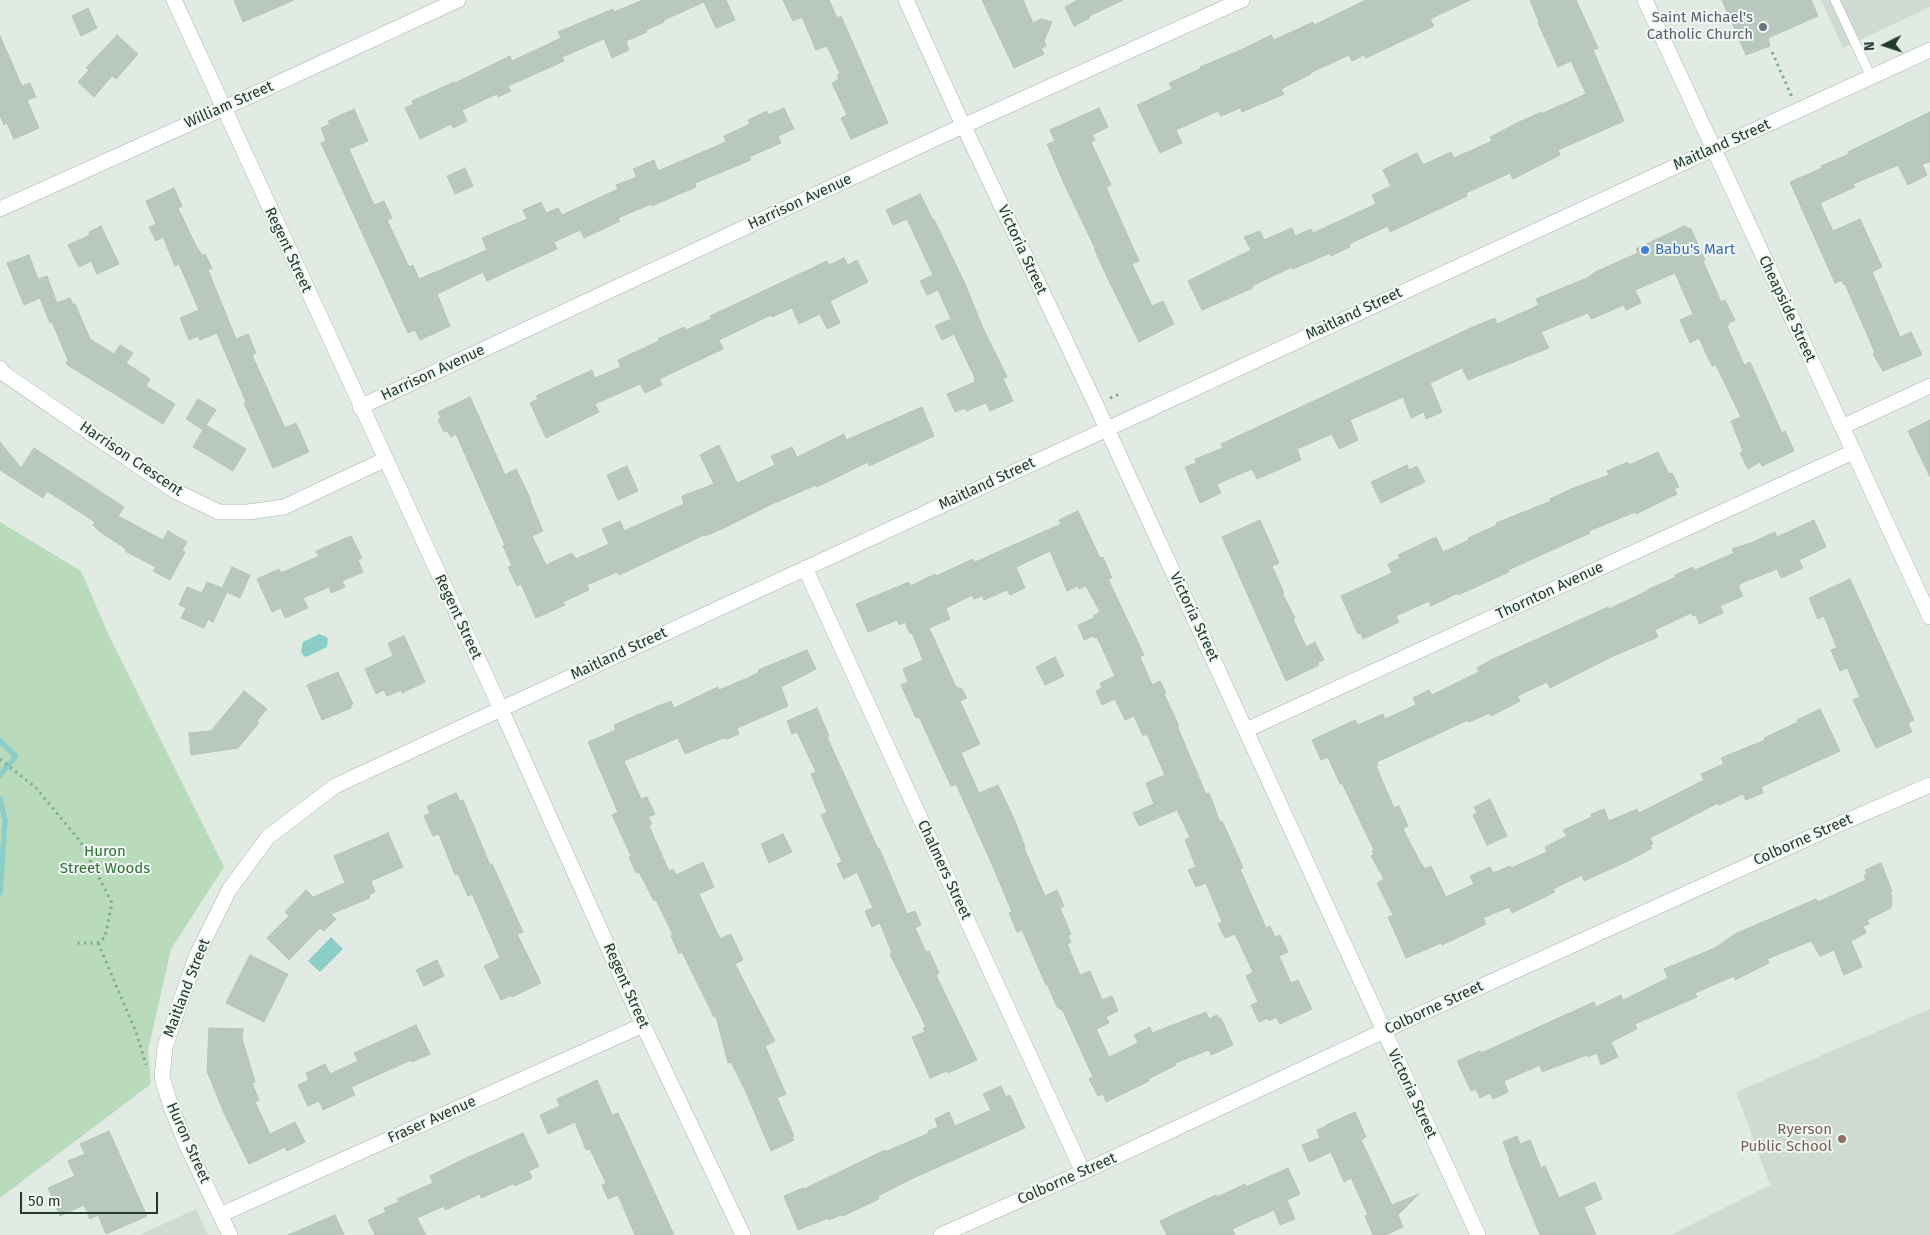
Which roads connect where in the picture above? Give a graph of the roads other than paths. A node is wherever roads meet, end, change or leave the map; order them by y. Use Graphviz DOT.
graph roads {
  1 [pos="174,0"];
  2 [pos="458,0"];
  3 [pos="906,0"];
  4 [pos="1242,0"];
  5 [pos="1645,0"];
  6 [pos="1835,0"];
  7 [pos="1930,50"];
  8 [pos="1871,77"];
  9 [pos="224,108"];
  10 [pos="964,126"];
  11 [pos="1714,150"];
  12 [pos="0,209"];
  13 [pos="0,368"];
  14 [pos="1930,386"];
  15 [pos="360,407"];
  16 [pos="1842,427"];
  17 [pos="1106,429"];
  18 [pos="1853,452"];
  19 [pos="386,459"];
  20 [pos="805,568"];
  21 [pos="1930,617"];
  22 [pos="501,709"];
  23 [pos="1246,730"];
  24 [pos="1930,785"];
  25 [pos="643,1024"];
  26 [pos="1383,1031"];
  27 [pos="165,1047"];
  28 [pos="1083,1172"];
  29 [pos="220,1215"];
  30 [pos="230,1235"];
  31 [pos="743,1235"];
  32 [pos="940,1235"];
  33 [pos="1478,1235"];
  1 -- 9 [label="street, Regent Street"];
  2 -- 9 [label="street, William Street"];
  3 -- 10 [label="street, Victoria Street"];
  4 -- 10 [label="street, Harrison Avenue"];
  5 -- 11 [label="street, Cheapside Street"];
  6 -- 8 [label="lane"];
  7 -- 8 [label="street, Maitland Street"];
  8 -- 11 [label="street, Maitland Street"];
  9 -- 12 [label="street, William Street"];
  9 -- 15 [label="street, Regent Street"];
  10 -- 15 [label="street, Harrison Avenue"];
  10 -- 17 [label="street, Victoria Street"];
  11 -- 16 [label="street, Cheapside Street"];
  11 -- 17 [label="street, Maitland Street"];
  13 -- 19 [label="street, Harrison Crescent"];
  14 -- 16 [label="street"];
  15 -- 19 [label="street, Regent Street"];
  16 -- 18 [label="street, Cheapside Street"];
  17 -- 20 [label="street, Maitland Street"];
  17 -- 23 [label="street, Victoria Street"];
  18 -- 21 [label="street, Cheapside Street"];
  18 -- 23 [label="street, Thornton Avenue"];
  19 -- 22 [label="street, Regent Street"];
  20 -- 22 [label="street, Maitland Street"];
  20 -- 28 [label="street, Chalmers Street"];
  22 -- 25 [label="street, Regent Street"];
  22 -- 27 [label="street, Maitland Street"];
  23 -- 26 [label="street, Victoria Street"];
  24 -- 26 [label="street, Colborne Street"];
  25 -- 29 [label="street, Fraser Avenue"];
  25 -- 31 [label="street, Regent Street"];
  26 -- 28 [label="street, Colborne Street"];
  26 -- 33 [label="street, Victoria Street"];
  27 -- 29 [label="street, Huron Street"];
  28 -- 32 [label="street, Colborne Street"];
  29 -- 30 [label="street, Huron Street"];
}
